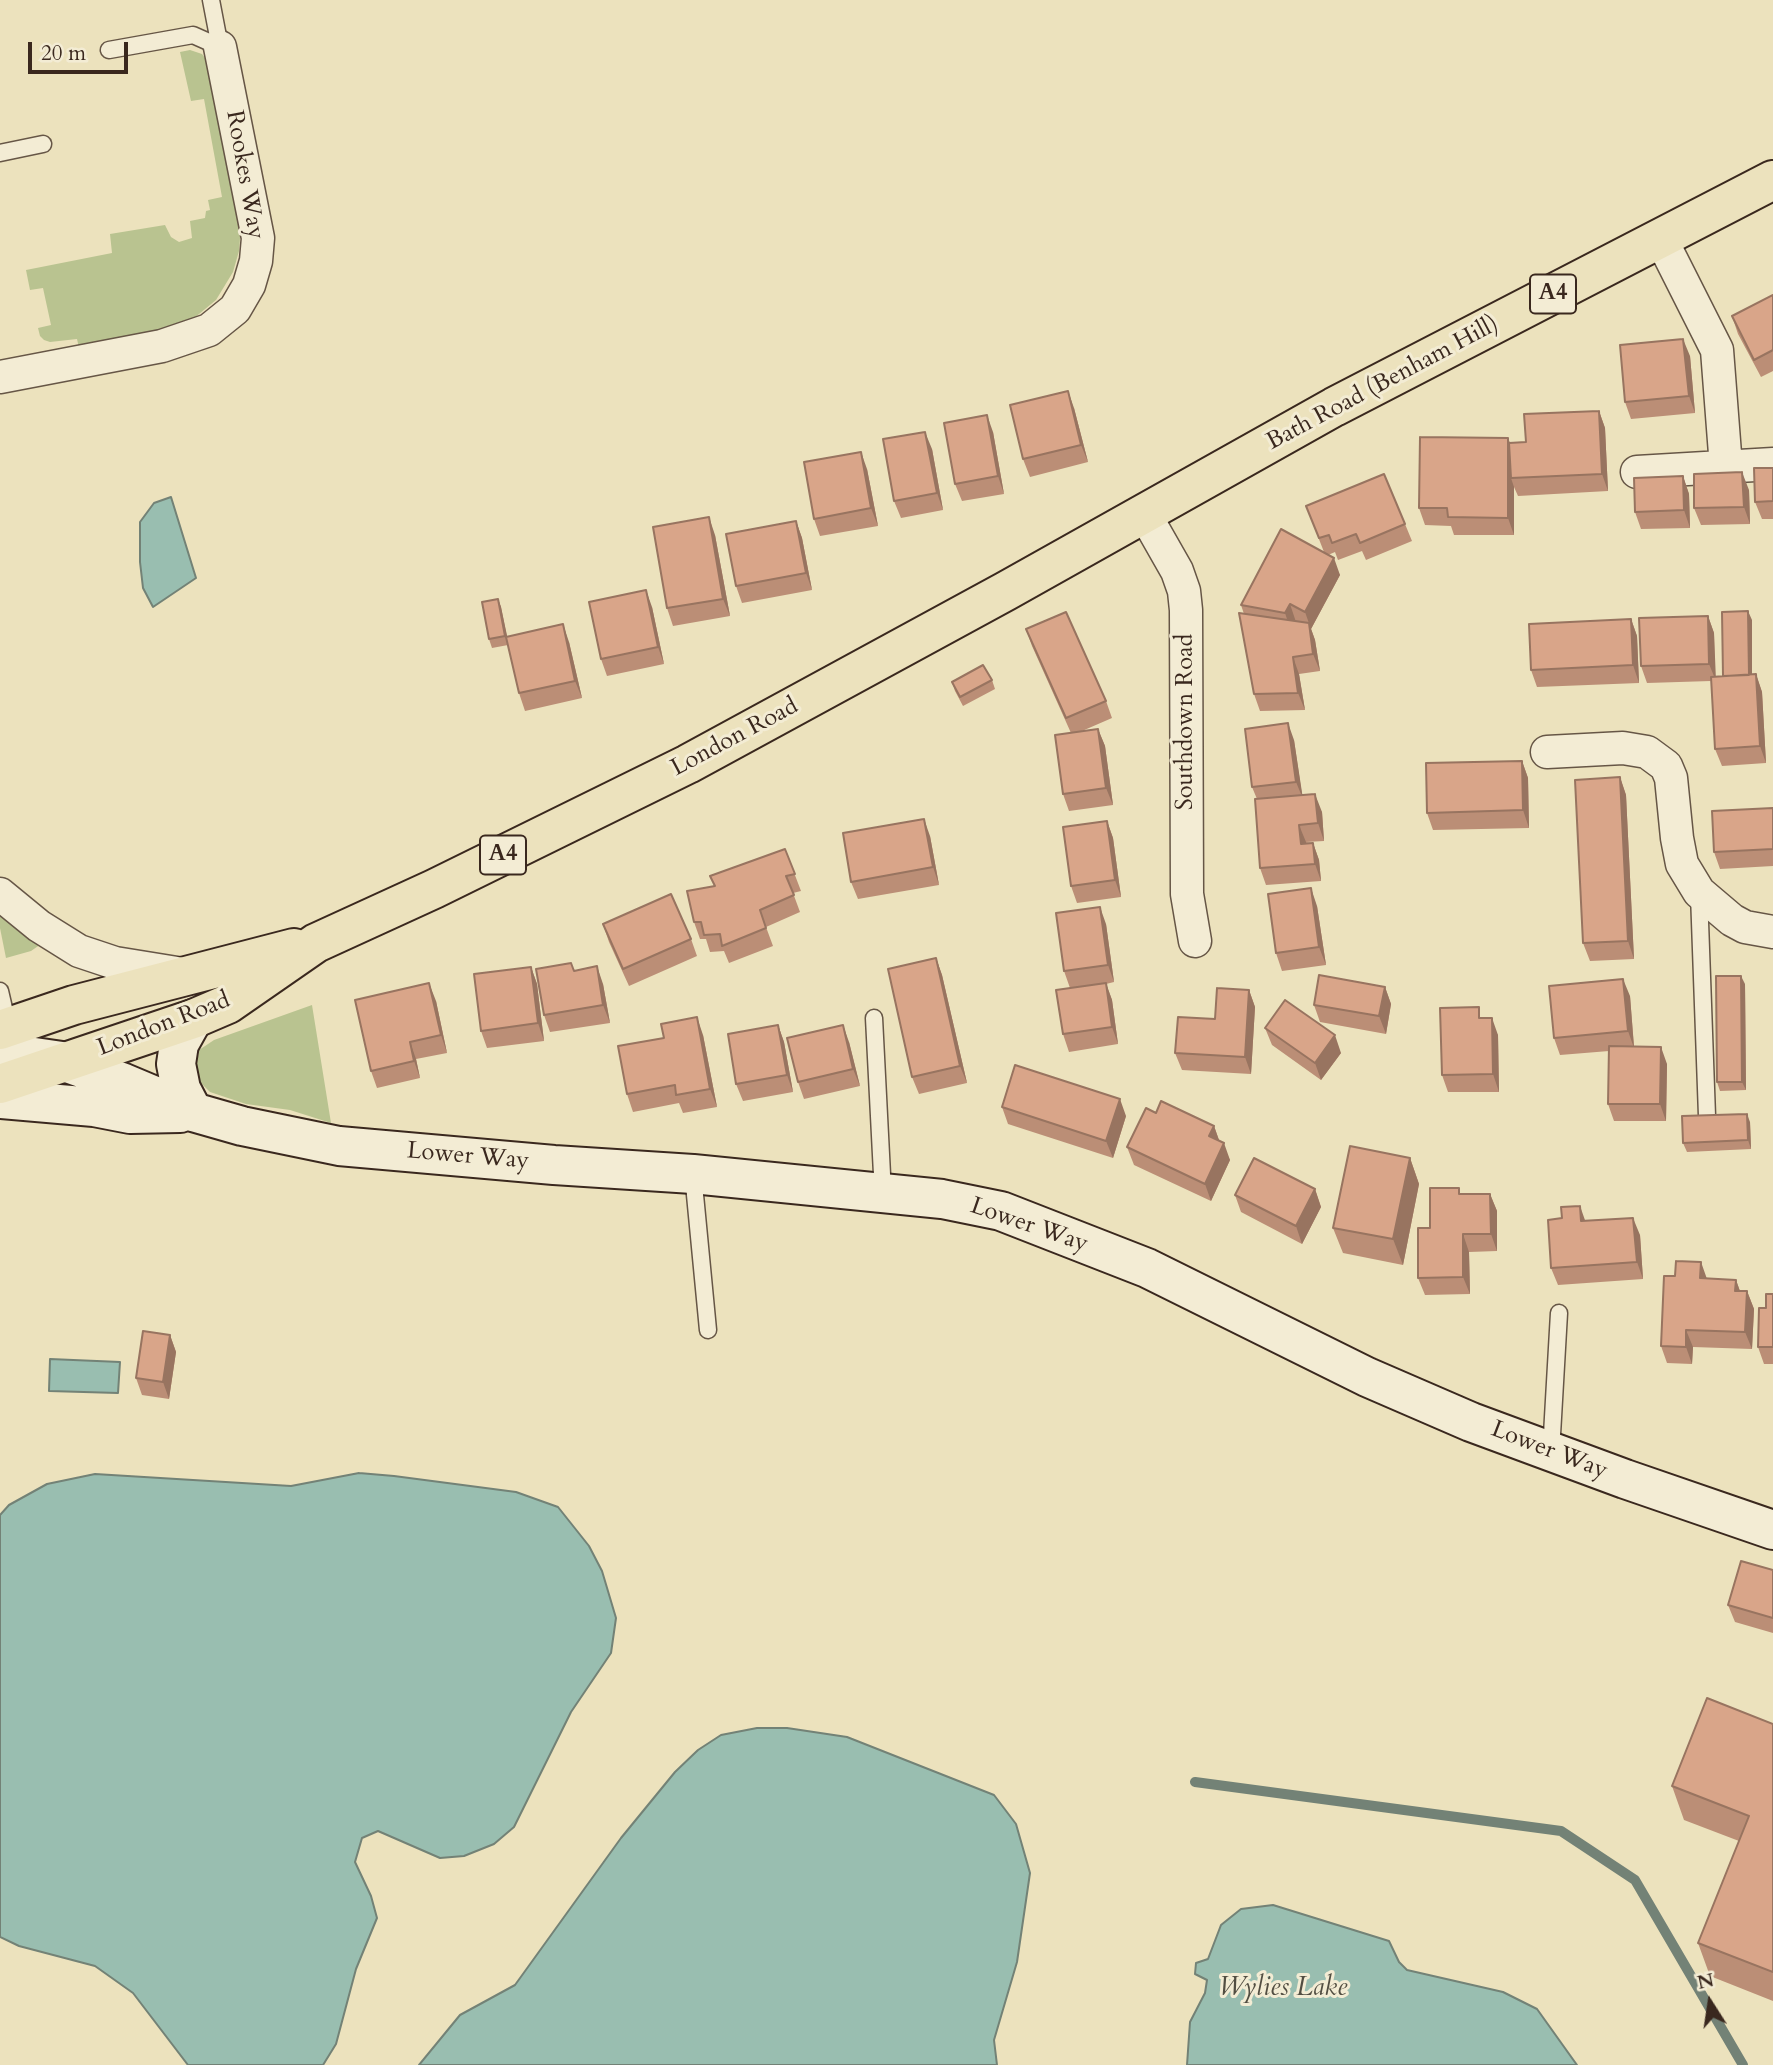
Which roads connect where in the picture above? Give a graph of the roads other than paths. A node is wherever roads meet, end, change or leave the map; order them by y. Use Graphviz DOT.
graph roads {
  1 [pos="211,0"];
  2 [pos="220,47"];
  3 [pos="109,50"];
  4 [pos="43,144"];
  5 [pos="0,153"];
  6 [pos="1773,180"];
  7 [pos="1661,239"];
  8 [pos="1,372"];
  9 [pos="1773,464"];
  10 [pos="1726,467"];
  11 [pos="1637,472"];
  12 [pos="1144,513"];
  13 [pos="1547,752"];
  14 [pos="1699,892"];
  15 [pos="0,894"];
  16 [pos="1773,932"];
  17 [pos="1195,941"];
  18 [pos="316,943"];
  19 [pos="188,974"];
  20 [pos="874,1018"];
  21 [pos="193,1019"];
  22 [pos="4,1052"];
  23 [pos="62,1061"];
  24 [pos="193,1112"];
  25 [pos="1707,1115"];
  26 [pos="693,1174"];
  27 [pos="883,1194"];
  28 [pos="1559,1313"];
  29 [pos="708,1330"];
  30 [pos="1551,1452"];
  31 [pos="1773,1530"];
  1 -- 2 [label="lane, Rookes Way"];
  2 -- 3 [label="lane"];
  2 -- 8 [label="street, Rookes Way"];
  4 -- 5 [label="lane"];
  6 -- 7 [label="main road, Bath Road (Benham Hill) / A4"];
  7 -- 10 [label="street"];
  7 -- 12 [label="main road, Bath Road (Benham Hill) / A4"];
  9 -- 10 [label="street"];
  10 -- 11 [label="street"];
  12 -- 17 [label="street, Southdown Road"];
  12 -- 18 [label="main road, London Road / A4"];
  13 -- 14 [label="street"];
  14 -- 16 [label="street"];
  14 -- 25 [label="lane"];
  15 -- 19 [label="street"];
  18 -- 19 [label="main road, London Road / A4"];
  18 -- 21 [label="main road, London Road / A4"];
  19 -- 22 [label="main road, London Road / A4"];
  20 -- 27 [label="lane"];
  21 -- 23 [label="main road, London Road / A4"];
  21 -- 24 [label="street"];
  22 -- 23 [label="main road, London Road / A4"];
  22 -- 24 [label="street, Lower Way"];
  23 -- 24 [label="street, Lower Way"];
  24 -- 26 [label="street, Lower Way"];
  26 -- 27 [label="street, Lower Way"];
  26 -- 29 [label="lane"];
  27 -- 30 [label="street, Lower Way"];
  28 -- 30 [label="lane"];
  30 -- 31 [label="street, Lower Way"];
}
